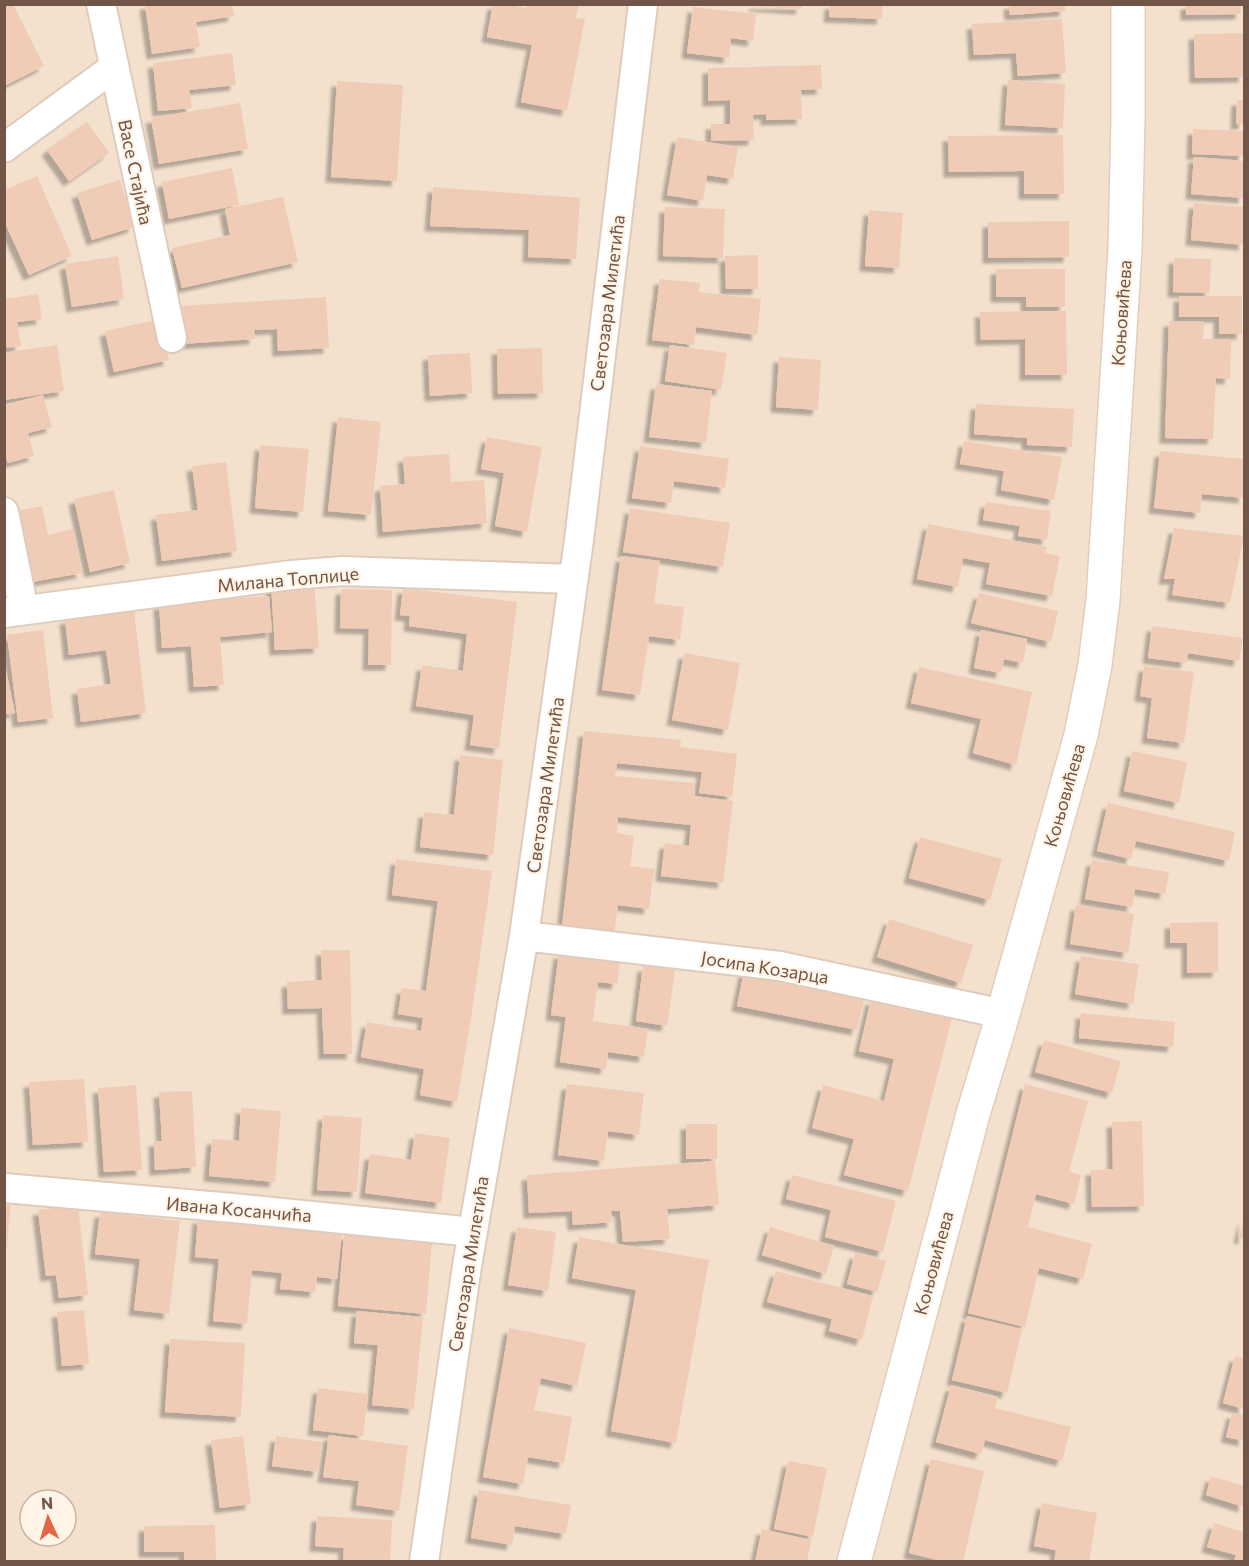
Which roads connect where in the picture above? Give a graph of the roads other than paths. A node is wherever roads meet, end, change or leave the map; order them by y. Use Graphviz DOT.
graph roads {
  1 [pos="102,4"];
  2 [pos="643,4"];
  3 [pos="1128,4"];
  4 [pos="114,68"];
  5 [pos="4,147"];
  6 [pos="172,338"];
  7 [pos="4,512"];
  8 [pos="573,579"];
  9 [pos="14,611"];
  10 [pos="524,936"];
  11 [pos="1003,1014"];
  12 [pos="4,1188"];
  13 [pos="473,1232"];
  14 [pos="424,1562"];
  15 [pos="854,1562"];
  1 -- 4 [label="street, Васе Стајића"];
  2 -- 8 [label="street, Светозара Милетића"];
  3 -- 11 [label="main road, Коњовићева"];
  4 -- 5 [label="street"];
  4 -- 6 [label="street, Васе Стајића"];
  7 -- 9 [label="street"];
  8 -- 9 [label="street, Милана Топлице"];
  8 -- 10 [label="street, Светозара Милетића"];
  10 -- 11 [label="street, Јосипа Козарца"];
  10 -- 13 [label="street, Светозара Милетића"];
  11 -- 15 [label="main road, Коњовићева"];
  12 -- 13 [label="street, Ивана Косанчића"];
  13 -- 14 [label="street, Светозара Милетића"];
}
